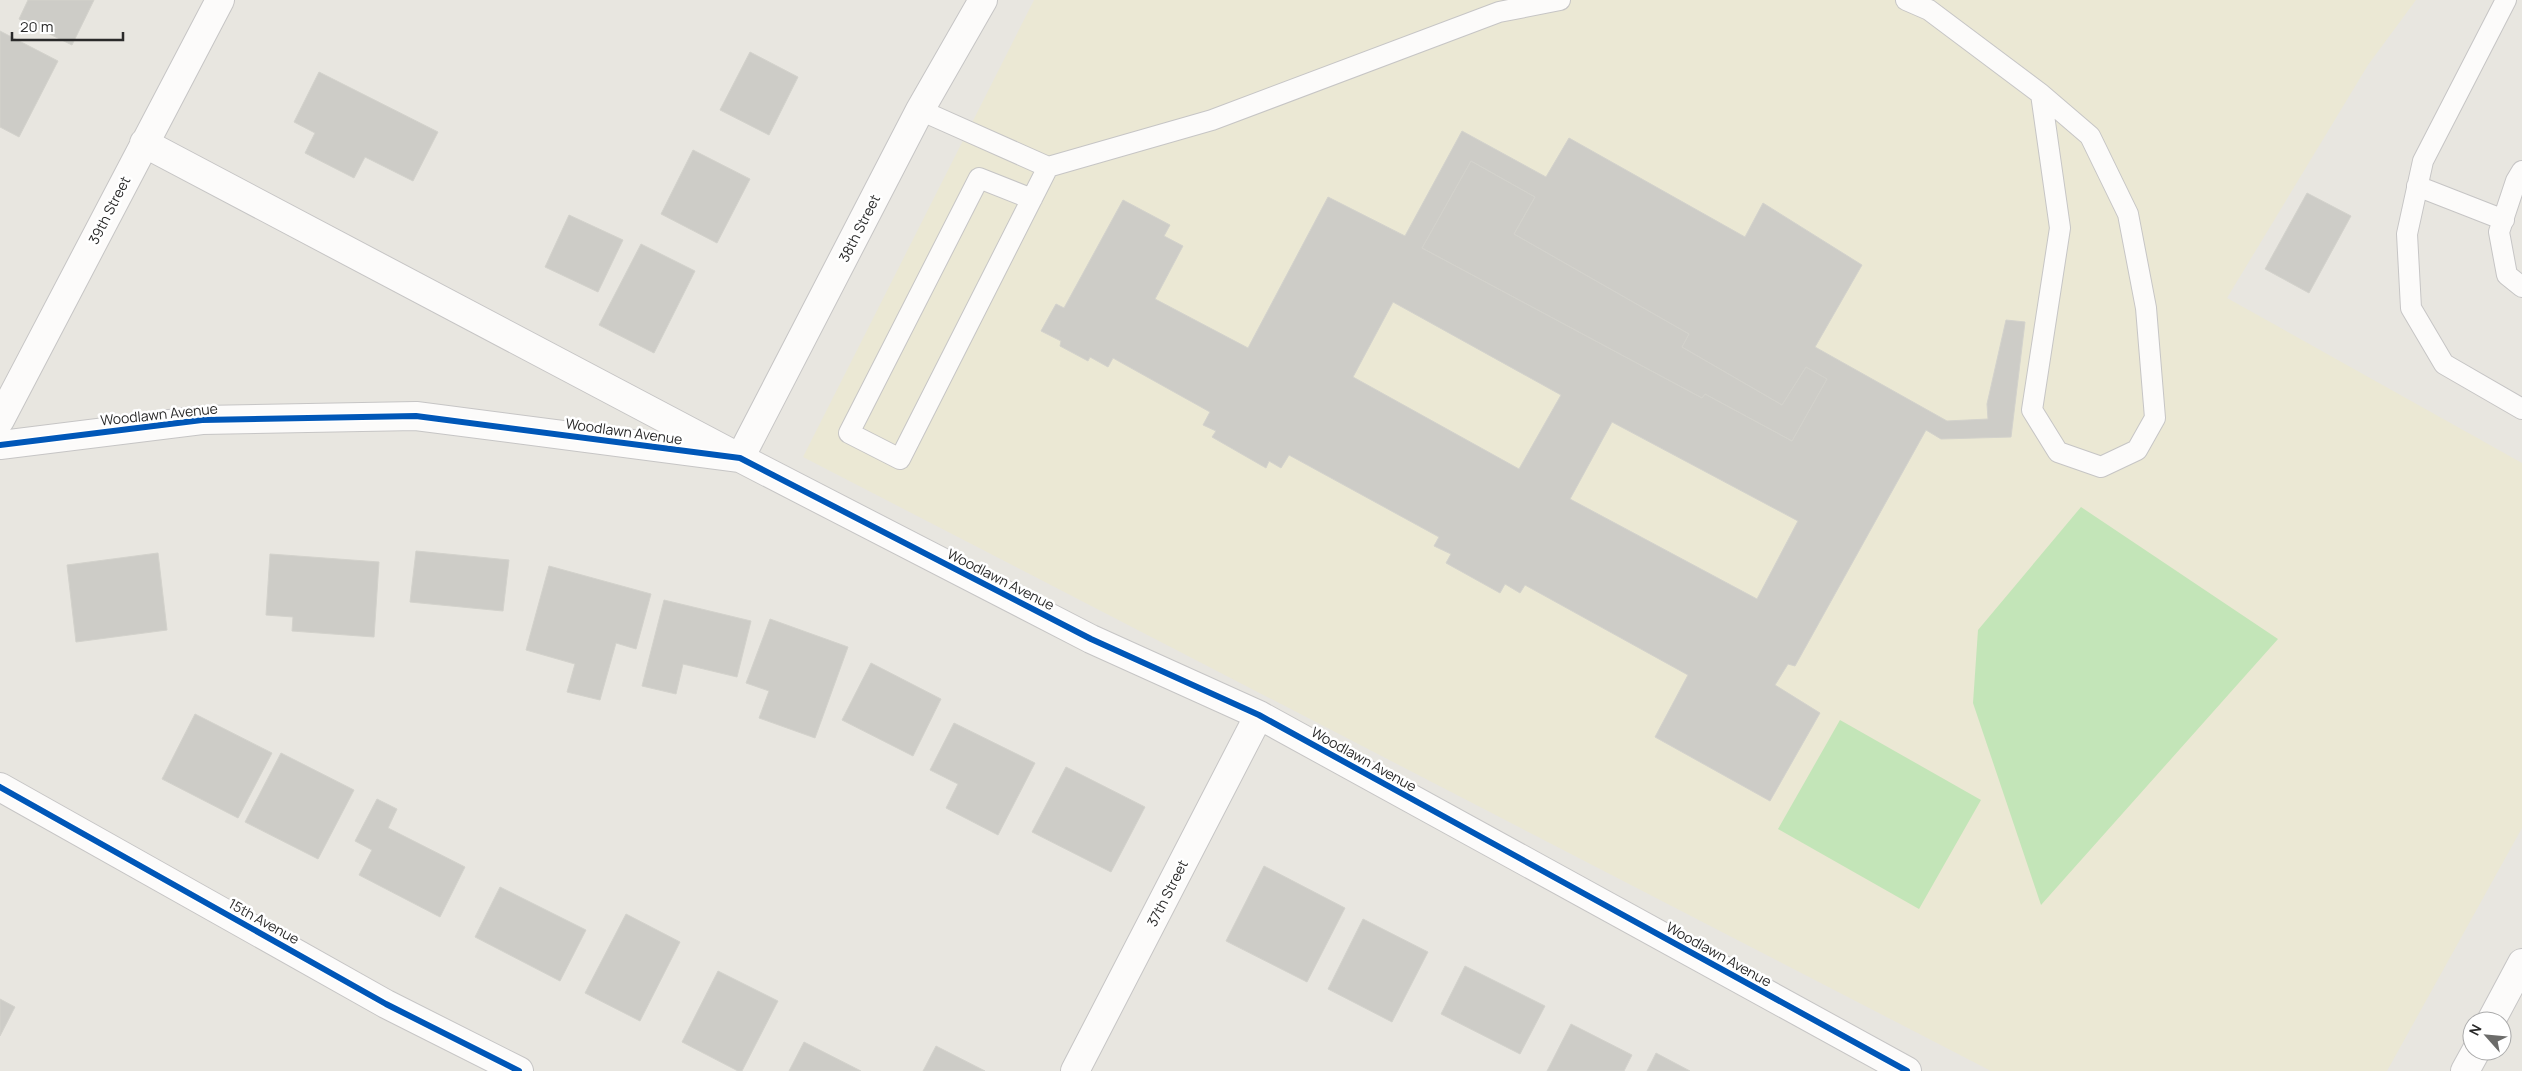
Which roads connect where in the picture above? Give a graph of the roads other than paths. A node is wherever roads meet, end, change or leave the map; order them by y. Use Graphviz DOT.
graph roads {
  1 [pos="220,0"];
  2 [pos="983,0"];
  3 [pos="1560,0"];
  4 [pos="1906,0"];
  5 [pos="2506,0"];
  6 [pos="2041,94"];
  7 [pos="920,110"];
  8 [pos="144,143"];
  9 [pos="1048,167"];
  10 [pos="2522,171"];
  11 [pos="2417,186"];
  12 [pos="1032,199"];
  13 [pos="2504,220"];
  14 [pos="2522,287"];
  15 [pos="2522,409"];
  16 [pos="0,420"];
  17 [pos="0,445"];
  18 [pos="740,458"];
  19 [pos="1259,716"];
  20 [pos="0,786"];
  21 [pos="2522,963"];
  22 [pos="2496,1011"];
  23 [pos="519,1071"];
  24 [pos="1075,1071"];
  25 [pos="1906,1071"];
  1 -- 8 [label="street, 39th Street"];
  2 -- 7 [label="street, 38th Street"];
  3 -- 9 [label="lane"];
  4 -- 6 [label="lane"];
  5 -- 11 [label="lane"];
  6 -- 6 [label="lane"];
  7 -- 9 [label="lane"];
  7 -- 18 [label="street, 38th Street"];
  8 -- 16 [label="street, 39th Street"];
  8 -- 18 [label="street, Woodlawn Avenue"];
  9 -- 12 [label="lane"];
  10 -- 13 [label="lane"];
  11 -- 13 [label="lane"];
  11 -- 15 [label="lane"];
  12 -- 12 [label="lane"];
  13 -- 14 [label="lane"];
  17 -- 18 [label="street, Woodlawn Avenue"];
  18 -- 19 [label="street, Woodlawn Avenue"];
  19 -- 24 [label="street, 37th Street"];
  19 -- 25 [label="street, Woodlawn Avenue"];
  20 -- 23 [label="street, 15th Avenue"];
  21 -- 22 [label="street"];
}
